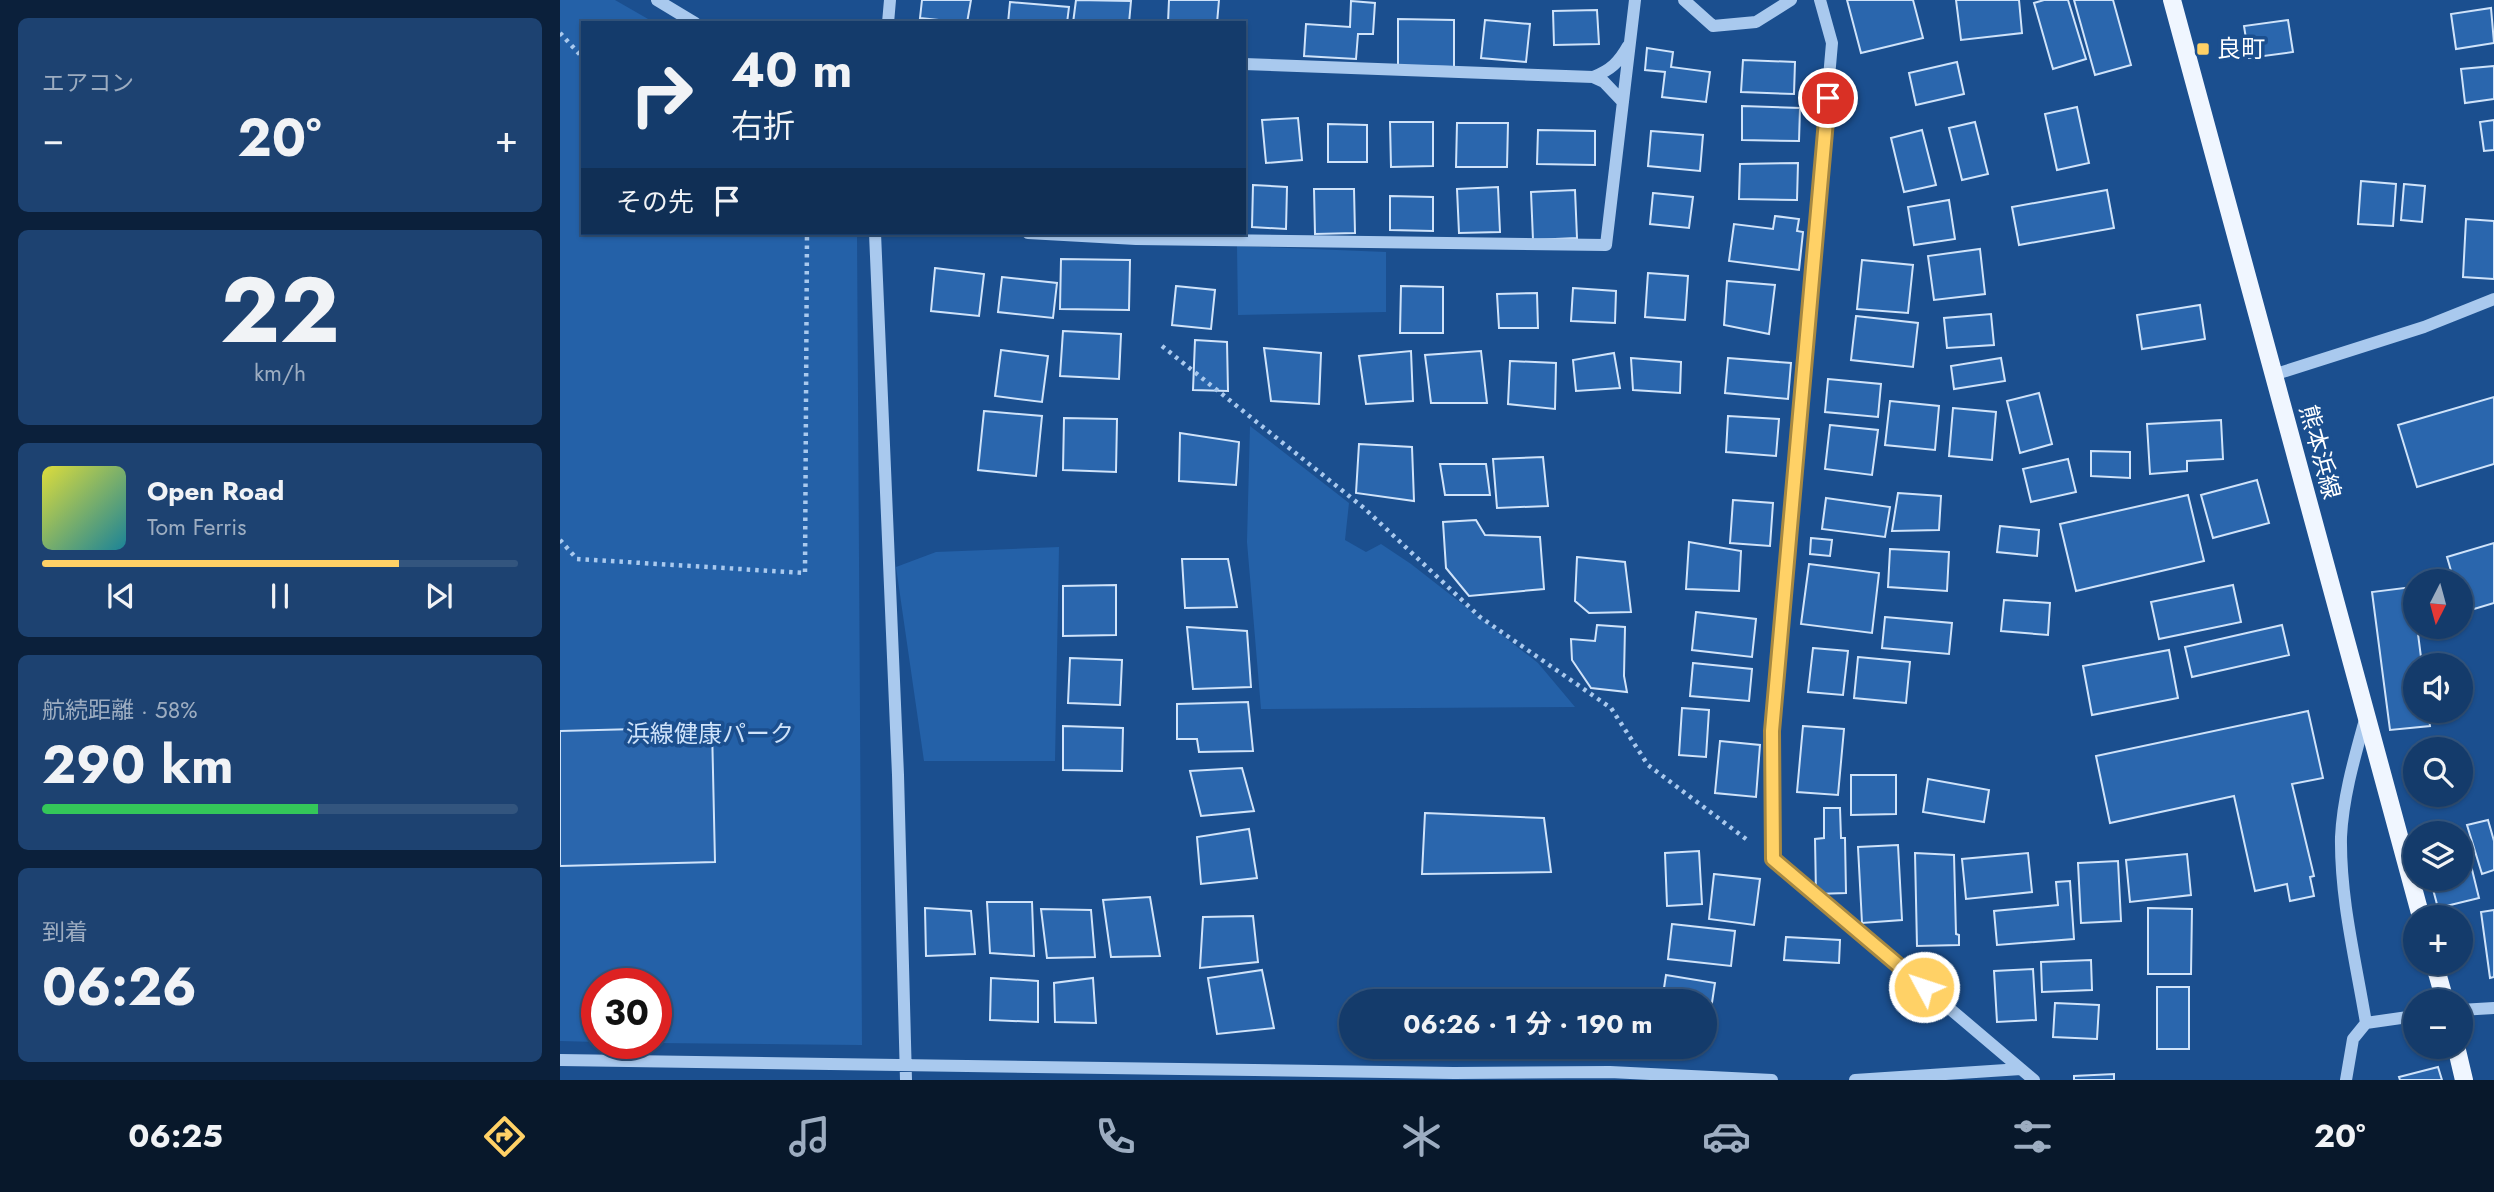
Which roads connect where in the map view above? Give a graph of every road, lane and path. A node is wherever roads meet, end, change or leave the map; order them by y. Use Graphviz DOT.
graph roads {
  1 [pos="657,0"];
  2 [pos="890,0"];
  3 [pos="1635,0"];
  4 [pos="1684,0"];
  5 [pos="1791,0"];
  6 [pos="1820,0"];
  7 [pos="2172,0"];
  8 [pos="692,21"];
  9 [pos="888,21"];
  10 [pos="560,33"];
  11 [pos="1630,43"];
  12 [pos="581,56"];
  13 [pos="1246,64"];
  14 [pos="1593,76"];
  15 [pos="1623,102"];
  16 [pos="807,235"];
  17 [pos="875,235"];
  18 [pos="1100,235"];
  19 [pos="1136,236"];
  20 [pos="2494,299"];
  21 [pos="1162,346"];
  22 [pos="2273,375"];
  23 [pos="560,540"];
  24 [pos="2366,716"];
  25 [pos="1773,859"];
  26 [pos="2418,905"];
  27 [pos="2494,1008"];
  28 [pos="2473,1009"];
  29 [pos="2403,1018"];
  30 [pos="2366,1023"];
  31 [pos="2459,1059"];
  32 [pos="560,1060"];
  33 [pos="906,1064"];
  34 [pos="2021,1069"];
  35 [pos="1356,1075"];
  36 [pos="906,1080"];
  37 [pos="1772,1080"];
  38 [pos="1855,1080"];
  39 [pos="2034,1080"];
  40 [pos="2346,1080"];
  41 [pos="2464,1080"];
  1 -- 8 [label="street"];
  2 -- 9 [label="street"];
  3 -- 11 [label="street"];
  4 -- 5 [label="street"];
  6 -- 25 [label="street"];
  7 -- 22 [label="main road, 熊本浜線"];
  10 -- 12 [label="path"];
  11 -- 14 [label="street"];
  11 -- 15 [label="street"];
  13 -- 14 [label="street"];
  14 -- 15 [label="street"];
  15 -- 19 [label="street"];
  16 -- 23 [label="path"];
  17 -- 33 [label="street"];
  18 -- 19 [label="street"];
  20 -- 22 [label="street"];
  21 -- 25 [label="path"];
  22 -- 24 [label="main road, 熊本浜線"];
  24 -- 26 [label="main road, 熊本浜線"];
  24 -- 30 [label="street"];
  25 -- 34 [label="street"];
  27 -- 28 [label="street"];
  29 -- 30 [label="street"];
  30 -- 40 [label="street"];
  31 -- 41 [label="main road"];
  32 -- 33 [label="street"];
  33 -- 35 [label="street"];
  33 -- 36 [label="street"];
  34 -- 38 [label="street"];
  34 -- 39 [label="street"];
  35 -- 37 [label="street"];
}
